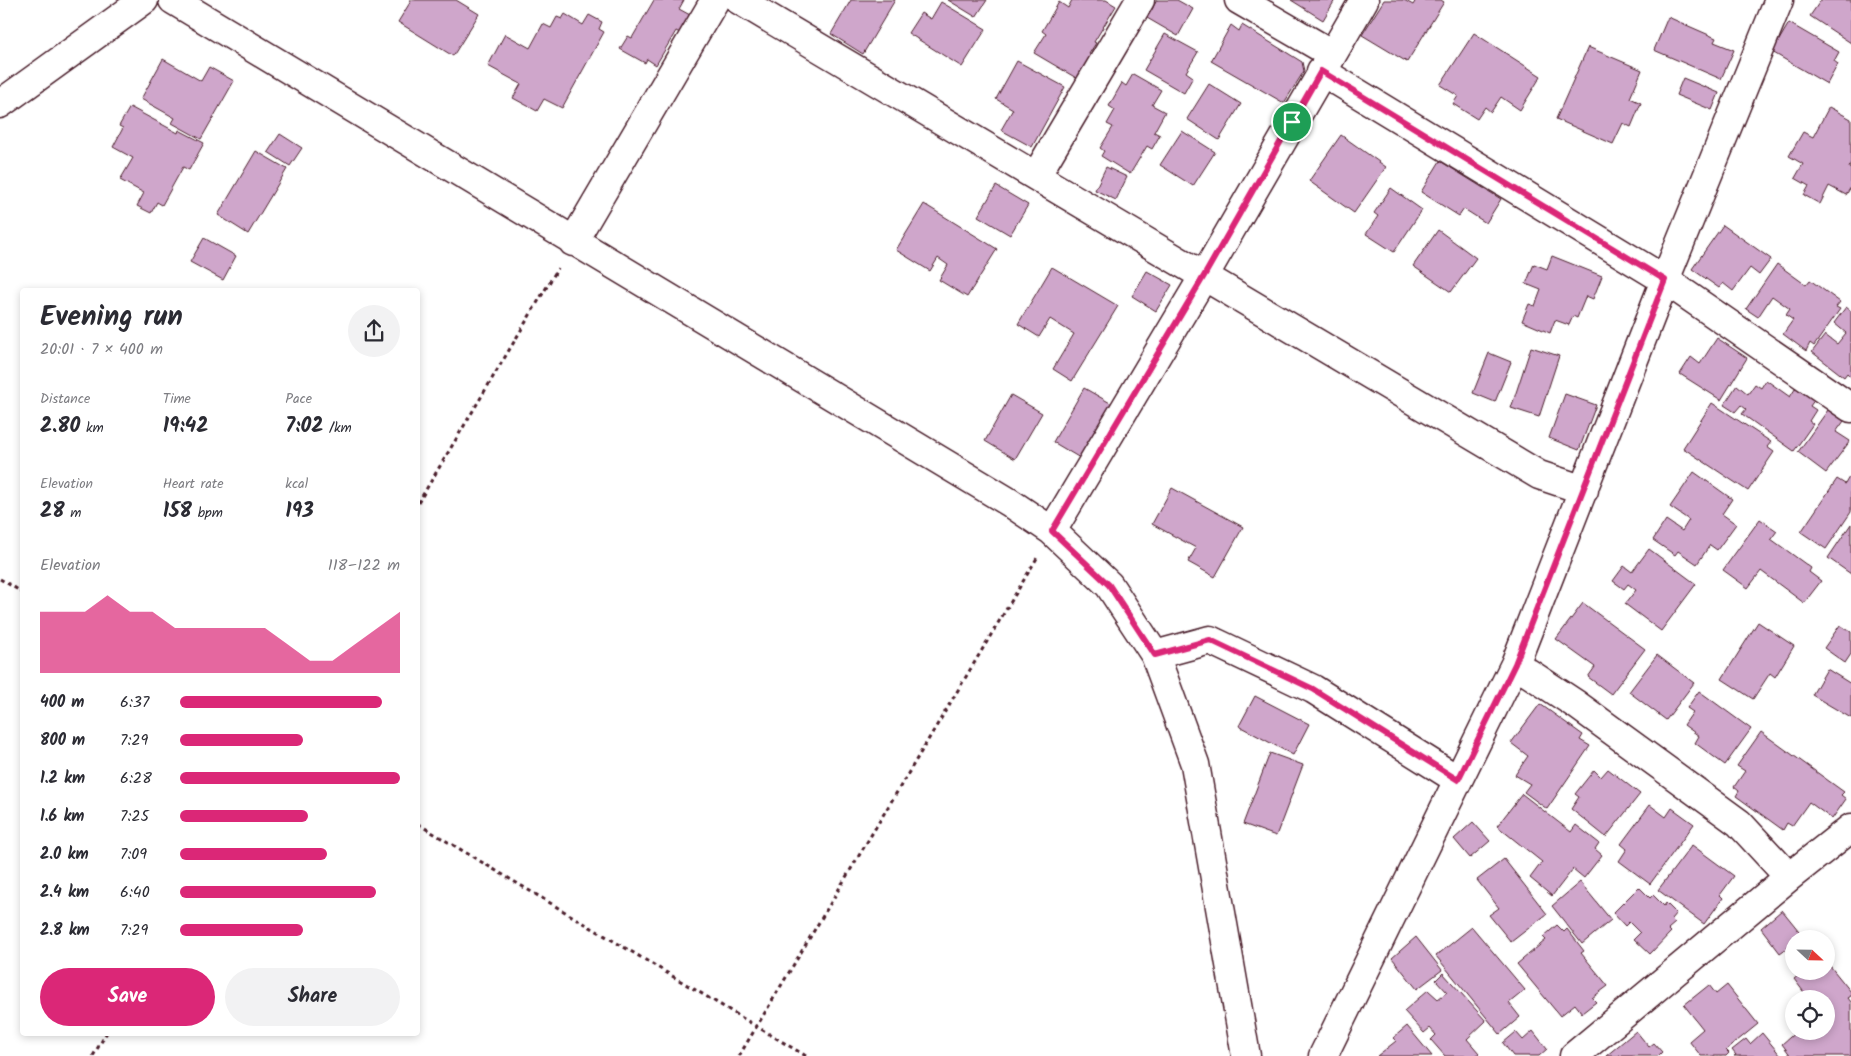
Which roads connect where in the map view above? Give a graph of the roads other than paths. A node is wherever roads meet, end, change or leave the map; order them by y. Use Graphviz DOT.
graph roads {
  1 [pos="144,0"];
  2 [pos="173,0"];
  3 [pos="715,0"];
  4 [pos="739,0"];
  5 [pos="1140,0"];
  6 [pos="1239,0"];
  7 [pos="1364,0"];
  8 [pos="1779,0"];
  9 [pos="1326,62"];
  10 [pos="0,104"];
  11 [pos="1036,176"];
  12 [pos="573,242"];
  13 [pos="1204,276"];
  14 [pos="1665,280"];
  15 [pos="1851,408"];
  16 [pos="1584,490"];
  17 [pos="1052,531"];
  18 [pos="1155,655"];
  19 [pos="1515,664"];
  20 [pos="1458,780"];
  21 [pos="1851,828"];
  22 [pos="1789,877"];
  23 [pos="1246,1056"];
  24 [pos="1324,1056"];
  25 [pos="1574,1056"];
  1 -- 10 [label="street"];
  2 -- 12 [label="street"];
  3 -- 12 [label="street"];
  4 -- 11 [label="street"];
  5 -- 11 [label="street"];
  6 -- 9 [label="street"];
  7 -- 9 [label="street"];
  8 -- 14 [label="street"];
  9 -- 13 [label="street"];
  9 -- 14 [label="street"];
  11 -- 13 [label="street"];
  12 -- 17 [label="street"];
  13 -- 16 [label="street"];
  13 -- 17 [label="street"];
  14 -- 15 [label="street"];
  14 -- 16 [label="street"];
  16 -- 19 [label="street"];
  17 -- 18 [label="street"];
  18 -- 20 [label="street"];
  18 -- 23 [label="street"];
  19 -- 20 [label="street"];
  19 -- 22 [label="street"];
  20 -- 24 [label="street"];
  21 -- 22 [label="street"];
  22 -- 25 [label="street"];
}
